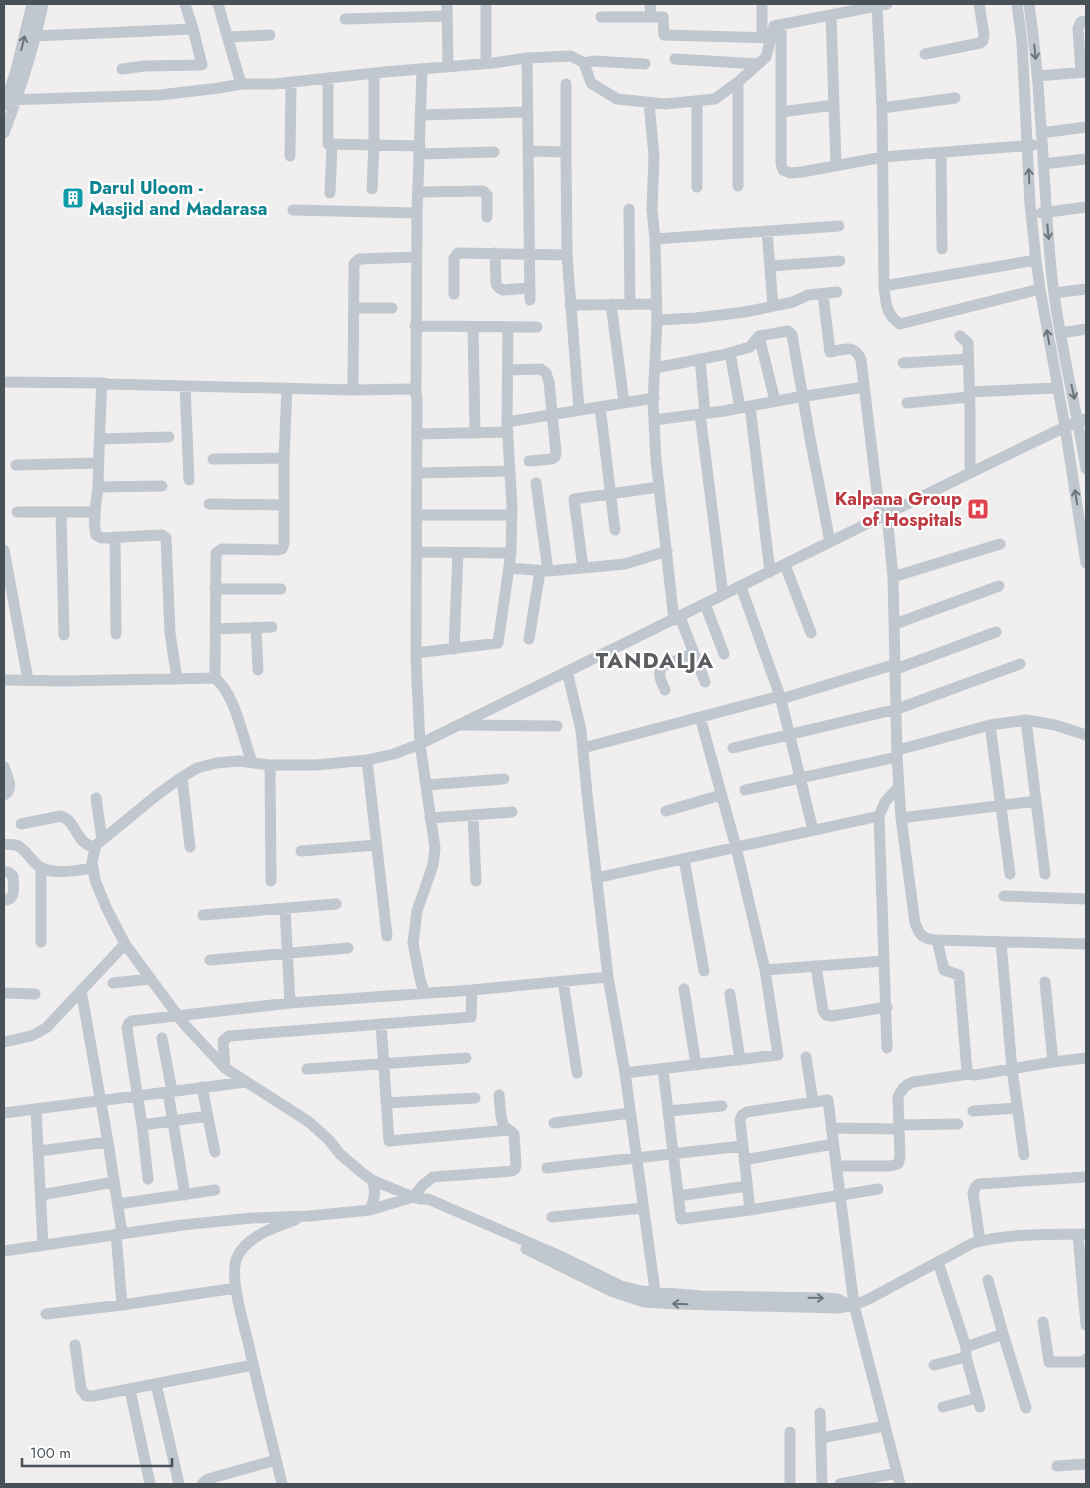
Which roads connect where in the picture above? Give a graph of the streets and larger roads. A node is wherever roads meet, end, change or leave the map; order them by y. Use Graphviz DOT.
graph roads {
  1 [pos="32,4"];
  2 [pos="43,4"];
  3 [pos="185,4"];
  4 [pos="218,4"];
  5 [pos="447,4"];
  6 [pos="486,4"];
  7 [pos="650,4"];
  8 [pos="762,4"];
  9 [pos="979,4"];
  10 [pos="1017,4"];
  11 [pos="1029,4"];
  12 [pos="882,5"];
  13 [pos="831,15"];
  14 [pos="447,16"];
  15 [pos="601,17"];
  16 [pos="651,17"];
  17 [pos="345,19"];
  18 [pos="1086,21"];
  19 [pos="781,25"];
  20 [pos="193,29"];
  21 [pos="270,34"];
  22 [pos="35,36"];
  23 [pos="228,37"];
  24 [pos="766,37"];
  25 [pos="925,54"];
  26 [pos="527,58"];
  27 [pos="675,59"];
  28 [pos="486,63"];
  29 [pos="584,63"];
  30 [pos="645,64"];
  31 [pos="759,64"];
  32 [pos="448,66"];
  33 [pos="122,69"];
  34 [pos="422,69"];
  35 [pos="1084,72"];
  36 [pos="374,74"];
  37 [pos="1037,76"];
  38 [pos="328,78"];
  39 [pos="738,82"];
  40 [pos="291,83"];
  41 [pos="241,84"];
  42 [pos="566,84"];
  43 [pos="955,98"];
  44 [pos="697,101"];
  45 [pos="9,102"];
  46 [pos="649,103"];
  47 [pos="834,105"];
  48 [pos="882,108"];
  49 [pos="528,112"];
  50 [pos="781,112"];
  51 [pos="421,115"];
  52 [pos="1086,127"];
  53 [pos="4,133"];
  54 [pos="1042,138"];
  55 [pos="332,144"];
  56 [pos="374,145"];
  57 [pos="1028,145"];
  58 [pos="420,150"];
  59 [pos="529,151"];
  60 [pos="494,152"];
  61 [pos="566,152"];
  62 [pos="942,153"];
  63 [pos="290,156"];
  64 [pos="883,157"];
  65 [pos="1086,159"];
  66 [pos="1043,164"];
  67 [pos="836,166"];
  68 [pos="738,186"];
  69 [pos="697,187"];
  70 [pos="372,189"];
  71 [pos="330,192"];
  72 [pos="419,192"];
  73 [pos="1086,207"];
  74 [pos="629,209"];
  75 [pos="293,210"];
  76 [pos="417,213"];
  77 [pos="1046,213"];
  78 [pos="1031,214"];
  79 [pos="487,217"];
  80 [pos="839,226"];
  81 [pos="767,231"];
  82 [pos="655,239"];
  83 [pos="942,249"];
  84 [pos="495,253"];
  85 [pos="530,254"];
  86 [pos="567,255"];
  87 [pos="417,257"];
  88 [pos="1036,260"];
  89 [pos="840,261"];
  90 [pos="770,266"];
  91 [pos="884,286"];
  92 [pos="530,288"];
  93 [pos="1040,289"];
  94 [pos="1086,289"];
  95 [pos="837,292"];
  96 [pos="454,294"];
  97 [pos="824,294"];
  98 [pos="1054,294"];
  99 [pos="530,300"];
  100 [pos="611,304"];
  101 [pos="630,304"];
  102 [pos="655,304"];
  103 [pos="570,305"];
  104 [pos="773,306"];
  105 [pos="354,308"];
  106 [pos="392,308"];
  107 [pos="657,320"];
  108 [pos="415,326"];
  109 [pos="473,327"];
  110 [pos="508,327"];
  111 [pos="537,327"];
  112 [pos="1086,329"];
  113 [pos="1061,333"];
  114 [pos="759,336"];
  115 [pos="960,336"];
  116 [pos="730,353"];
  117 [pos="700,359"];
  118 [pos="968,359"];
  119 [pos="903,363"];
  120 [pos="655,368"];
  121 [pos="508,370"];
  122 [pos="4,382"];
  123 [pos="102,383"];
  124 [pos="185,386"];
  125 [pos="864,387"];
  126 [pos="287,388"];
  127 [pos="1057,388"];
  128 [pos="353,390"];
  129 [pos="416,392"];
  130 [pos="969,395"];
  131 [pos="802,396"];
  132 [pos="654,398"];
  133 [pos="775,401"];
  134 [pos="624,403"];
  135 [pos="907,403"];
  136 [pos="600,407"];
  137 [pos="745,407"];
  138 [pos="579,410"];
  139 [pos="702,414"];
  140 [pos="553,415"];
  141 [pos="654,420"];
  142 [pos="1082,420"];
  143 [pos="508,427"];
  144 [pos="1065,427"];
  145 [pos="475,433"];
  146 [pos="417,434"];
  147 [pos="169,438"];
  148 [pos="100,439"];
  149 [pos="284,458"];
  150 [pos="213,459"];
  151 [pos="529,461"];
  152 [pos="98,463"];
  153 [pos="16,465"];
  154 [pos="1086,469"];
  155 [pos="510,471"];
  156 [pos="417,473"];
  157 [pos="970,473"];
  158 [pos="189,480"];
  159 [pos="536,483"];
  160 [pos="162,486"];
  161 [pos="98,487"];
  162 [pos="659,487"];
  163 [pos="611,494"];
  164 [pos="209,504"];
  165 [pos="284,505"];
  166 [pos="17,512"];
  167 [pos="61,512"];
  168 [pos="94,512"];
  169 [pos="417,514"];
  170 [pos="512,514"];
  171 [pos="884,515"];
  172 [pos="616,530"];
  173 [pos="115,537"];
  174 [pos="830,542"];
  175 [pos="1000,544"];
  176 [pos="4,550"];
  177 [pos="667,551"];
  178 [pos="417,552"];
  179 [pos="458,553"];
  180 [pos="511,553"];
  181 [pos="1086,563"];
  182 [pos="784,565"];
  183 [pos="509,568"];
  184 [pos="583,568"];
  185 [pos="544,571"];
  186 [pos="770,572"];
  187 [pos="893,577"];
  188 [pos="741,586"];
  189 [pos="999,586"];
  190 [pos="215,589"];
  191 [pos="281,589"];
  192 [pos="723,595"];
  193 [pos="705,604"];
  194 [pos="677,618"];
  195 [pos="894,624"];
  196 [pos="256,627"];
  197 [pos="272,627"];
  198 [pos="215,628"];
  199 [pos="996,632"];
  200 [pos="811,633"];
  201 [pos="116,634"];
  202 [pos="64,635"];
  203 [pos="529,639"];
  204 [pos="454,648"];
  205 [pos="416,653"];
  206 [pos="694,653"];
  207 [pos="724,654"];
  208 [pos="1020,664"];
  209 [pos="896,667"];
  210 [pos="258,670"];
  211 [pos="567,671"];
  212 [pos="215,678"];
  213 [pos="178,679"];
  214 [pos="4,680"];
  215 [pos="28,680"];
  216 [pos="705,682"];
  217 [pos="665,690"];
  218 [pos="781,697"];
  219 [pos="897,709"];
  220 [pos="700,717"];
  221 [pos="1026,720"];
  222 [pos="457,725"];
  223 [pos="990,725"];
  224 [pos="556,726"];
  225 [pos="790,735"];
  226 [pos="1086,736"];
  227 [pos="420,744"];
  228 [pos="583,748"];
  229 [pos="734,748"];
  230 [pos="897,753"];
  231 [pos="368,760"];
  232 [pos="252,762"];
  233 [pos="270,765"];
  234 [pos="4,767"];
  235 [pos="182,777"];
  236 [pos="800,778"];
  237 [pos="504,780"];
  238 [pos="426,785"];
  239 [pos="899,786"];
  240 [pos="745,790"];
  241 [pos="4,795"];
  242 [pos="721,795"];
  243 [pos="96,798"];
  244 [pos="1036,801"];
  245 [pos="1000,805"];
  246 [pos="666,811"];
  247 [pos="512,812"];
  248 [pos="473,815"];
  249 [pos="879,816"];
  250 [pos="430,818"];
  251 [pos="901,818"];
  252 [pos="21,824"];
  253 [pos="813,830"];
  254 [pos="4,844"];
  255 [pos="99,844"];
  256 [pos="377,845"];
  257 [pos="190,847"];
  258 [pos="736,847"];
  259 [pos="301,851"];
  260 [pos="684,859"];
  261 [pos="41,868"];
  262 [pos="93,868"];
  263 [pos="4,872"];
  264 [pos="1010,874"];
  265 [pos="1045,874"];
  266 [pos="596,878"];
  267 [pos="271,881"];
  268 [pos="476,881"];
  269 [pos="1004,896"];
  270 [pos="1086,899"];
  271 [pos="4,900"];
  272 [pos="336,904"];
  273 [pos="285,908"];
  274 [pos="203,915"];
  275 [pos="387,936"];
  276 [pos="937,940"];
  277 [pos="41,942"];
  278 [pos="1001,942"];
  279 [pos="125,944"];
  280 [pos="1086,944"];
  281 [pos="348,948"];
  282 [pos="287,953"];
  283 [pos="210,960"];
  284 [pos="884,961"];
  285 [pos="816,966"];
  286 [pos="765,970"];
  287 [pos="704,971"];
  288 [pos="608,977"];
  289 [pos="150,979"];
  290 [pos="563,981"];
  291 [pos="1045,982"];
  292 [pos="113,984"];
  293 [pos="684,989"];
  294 [pos="81,990"];
  295 [pos="472,990"];
  296 [pos="4,992"];
  297 [pos="424,992"];
  298 [pos="35,994"];
  299 [pos="730,994"];
  300 [pos="290,1003"];
  301 [pos="887,1006"];
  302 [pos="177,1016"];
  303 [pos="381,1024"];
  304 [pos="162,1038"];
  305 [pos="4,1042"];
  306 [pos="887,1048"];
  307 [pos="806,1057"];
  308 [pos="466,1058"];
  309 [pos="1086,1058"];
  310 [pos="740,1060"];
  311 [pos="1053,1062"];
  312 [pos="384,1064"];
  313 [pos="696,1065"];
  314 [pos="225,1068"];
  315 [pos="307,1069"];
  316 [pos="663,1069"];
  317 [pos="1012,1069"];
  318 [pos="577,1073"];
  319 [pos="625,1074"];
  320 [pos="969,1074"];
  321 [pos="246,1082"];
  322 [pos="202,1087"];
  323 [pos="170,1092"];
  324 [pos="499,1094"];
  325 [pos="138,1096"];
  326 [pos="475,1098"];
  327 [pos="100,1101"];
  328 [pos="813,1102"];
  329 [pos="386,1103"];
  330 [pos="722,1106"];
  331 [pos="1017,1108"];
  332 [pos="36,1109"];
  333 [pos="668,1110"];
  334 [pos="630,1112"];
  335 [pos="973,1112"];
  336 [pos="4,1113"];
  337 [pos="208,1116"];
  338 [pos="173,1121"];
  339 [pos="554,1123"];
  340 [pos="958,1124"];
  341 [pos="142,1125"];
  342 [pos="899,1127"];
  343 [pos="831,1128"];
  344 [pos="509,1130"];
  345 [pos="108,1142"];
  346 [pos="834,1144"];
  347 [pos="742,1146"];
  348 [pos="39,1151"];
  349 [pos="215,1152"];
  350 [pos="673,1154"];
  351 [pos="1024,1155"];
  352 [pos="636,1158"];
  353 [pos="744,1160"];
  354 [pos="836,1166"];
  355 [pos="547,1168"];
  356 [pos="1086,1177"];
  357 [pos="148,1179"];
  358 [pos="372,1180"];
  359 [pos="114,1182"];
  360 [pos="747,1186"];
  361 [pos="878,1189"];
  362 [pos="215,1190"];
  363 [pos="41,1195"];
  364 [pos="185,1195"];
  365 [pos="840,1195"];
  366 [pos="678,1196"];
  367 [pos="416,1198"];
  368 [pos="118,1204"];
  369 [pos="643,1208"];
  370 [pos="370,1210"];
  371 [pos="750,1210"];
  372 [pos="309,1216"];
  373 [pos="552,1217"];
  374 [pos="119,1234"];
  375 [pos="1082,1234"];
  376 [pos="980,1241"];
  377 [pos="43,1245"];
  378 [pos="4,1250"];
  379 [pos="938,1262"];
  380 [pos="988,1280"];
  381 [pos="236,1288"];
  382 [pos="656,1298"];
  383 [pos="122,1305"];
  384 [pos="853,1306"];
  385 [pos="46,1314"];
  386 [pos="1043,1322"];
  387 [pos="1086,1325"];
  388 [pos="1003,1334"];
  389 [pos="75,1345"];
  390 [pos="966,1352"];
  391 [pos="1086,1360"];
  392 [pos="253,1365"];
  393 [pos="934,1365"];
  394 [pos="156,1384"];
  395 [pos="130,1390"];
  396 [pos="944,1407"];
  397 [pos="1026,1408"];
  398 [pos="820,1413"];
  399 [pos="885,1426"];
  400 [pos="790,1432"];
  401 [pos="821,1438"];
  402 [pos="276,1460"];
  403 [pos="1086,1464"];
  404 [pos="1057,1466"];
  405 [pos="899,1479"];
  406 [pos="150,1484"];
  407 [pos="180,1484"];
  408 [pos="202,1484"];
  409 [pos="282,1484"];
  410 [pos="790,1484"];
  411 [pos="822,1484"];
  412 [pos="840,1484"];
  45 -- 1 [label="street, one-way"];
  2 -- 22 [label="street"];
  3 -- 20 [label="street"];
  4 -- 23 [label="street"];
  5 -- 14 [label="street"];
  6 -- 28 [label="street"];
  7 -- 16 [label="street"];
  8 -- 24 [label="street"];
  9 -- 25 [label="street"];
  10 -- 57 [label="street"];
  11 -- 37 [label="street, one-way"];
  12 -- 13 [label="street"];
  12 -- 48 [label="street"];
  13 -- 19 [label="street"];
  13 -- 47 [label="street"];
  14 -- 17 [label="street"];
  14 -- 32 [label="street"];
  15 -- 16 [label="street"];
  16 -- 24 [label="street"];
  18 -- 35 [label="street"];
  19 -- 24 [label="street"];
  19 -- 50 [label="street"];
  20 -- 22 [label="street"];
  20 -- 33 [label="street"];
  21 -- 23 [label="street"];
  22 -- 45 [label="street"];
  23 -- 41 [label="street"];
  24 -- 31 [label="street"];
  26 -- 28 [label="street"];
  26 -- 29 [label="street"];
  26 -- 49 [label="street"];
  27 -- 31 [label="street"];
  28 -- 32 [label="street"];
  29 -- 30 [label="street"];
  29 -- 46 [label="street"];
  31 -- 39 [label="street"];
  32 -- 34 [label="street"];
  34 -- 36 [label="street"];
  34 -- 51 [label="street"];
  35 -- 37 [label="street"];
  36 -- 38 [label="street"];
  36 -- 56 [label="street"];
  37 -- 54 [label="street"];
  38 -- 40 [label="street"];
  38 -- 55 [label="street"];
  39 -- 44 [label="street"];
  39 -- 68 [label="street"];
  40 -- 41 [label="street"];
  40 -- 63 [label="street"];
  41 -- 45 [label="street"];
  42 -- 61 [label="street"];
  43 -- 48 [label="street"];
  44 -- 46 [label="street"];
  44 -- 69 [label="street"];
  45 -- 53 [label="street"];
  46 -- 82 [label="street"];
  47 -- 50 [label="street"];
  47 -- 67 [label="street"];
  48 -- 64 [label="street"];
  49 -- 51 [label="street"];
  49 -- 59 [label="street"];
  50 -- 67 [label="street"];
  51 -- 58 [label="street"];
  52 -- 54 [label="street"];
  54 -- 57 [label="street"];
  54 -- 66 [label="street"];
  55 -- 56 [label="street"];
  55 -- 71 [label="street"];
  56 -- 58 [label="street"];
  56 -- 70 [label="street"];
  57 -- 62 [label="street"];
  78 -- 57 [label="street, one-way"];
  58 -- 60 [label="street"];
  58 -- 72 [label="street"];
  59 -- 61 [label="street"];
  59 -- 85 [label="street"];
  61 -- 86 [label="street"];
  62 -- 64 [label="street"];
  62 -- 83 [label="street"];
  64 -- 67 [label="street"];
  64 -- 91 [label="street"];
  65 -- 66 [label="street"];
  66 -- 77 [label="street"];
  72 -- 76 [label="street"];
  72 -- 79 [label="street"];
  73 -- 77 [label="street"];
  74 -- 101 [label="street"];
  75 -- 76 [label="street"];
  76 -- 87 [label="street"];
  77 -- 78 [label="street"];
  77 -- 98 [label="street, one-way"];
  78 -- 88 [label="street"];
  80 -- 81 [label="street"];
  81 -- 82 [label="street"];
  81 -- 90 [label="street"];
  82 -- 102 [label="street"];
  84 -- 85 [label="street"];
  84 -- 92 [label="street"];
  84 -- 96 [label="street"];
  85 -- 86 [label="street"];
  85 -- 92 [label="street"];
  86 -- 103 [label="street"];
  87 -- 105 [label="street"];
  87 -- 108 [label="street"];
  88 -- 91 [label="street"];
  88 -- 93 [label="street"];
  89 -- 90 [label="street"];
  90 -- 104 [label="street"];
  91 -- 93 [label="street"];
  92 -- 99 [label="street"];
  127 -- 93 [label="street, one-way"];
  94 -- 98 [label="street"];
  95 -- 97 [label="street"];
  97 -- 104 [label="street"];
  97 -- 125 [label="street"];
  98 -- 113 [label="street"];
  100 -- 101 [label="street"];
  100 -- 103 [label="street"];
  100 -- 134 [label="street"];
  101 -- 102 [label="street"];
  102 -- 107 [label="street"];
  103 -- 138 [label="street"];
  104 -- 107 [label="street"];
  105 -- 106 [label="street"];
  105 -- 128 [label="street"];
  107 -- 120 [label="street"];
  108 -- 109 [label="street"];
  108 -- 129 [label="street"];
  109 -- 110 [label="street"];
  109 -- 145 [label="street"];
  110 -- 111 [label="street"];
  110 -- 121 [label="street"];
  112 -- 113 [label="street"];
  113 -- 142 [label="street, one-way"];
  114 -- 116 [label="street"];
  114 -- 131 [label="street"];
  114 -- 133 [label="street"];
  115 -- 118 [label="street"];
  116 -- 117 [label="street"];
  116 -- 137 [label="street"];
  117 -- 120 [label="street"];
  117 -- 139 [label="street"];
  118 -- 119 [label="street"];
  118 -- 130 [label="street"];
  120 -- 132 [label="street"];
  121 -- 140 [label="street"];
  121 -- 143 [label="street"];
  122 -- 123 [label="street"];
  123 -- 124 [label="street"];
  123 -- 148 [label="street"];
  124 -- 126 [label="street"];
  124 -- 158 [label="street"];
  125 -- 131 [label="street"];
  125 -- 171 [label="street"];
  126 -- 128 [label="street"];
  126 -- 149 [label="street"];
  127 -- 130 [label="street"];
  127 -- 144 [label="street"];
  128 -- 129 [label="street"];
  129 -- 146 [label="street"];
  130 -- 135 [label="street"];
  130 -- 157 [label="street"];
  131 -- 133 [label="street"];
  131 -- 174 [label="street"];
  132 -- 134 [label="street"];
  132 -- 141 [label="street"];
  133 -- 137 [label="street"];
  134 -- 136 [label="street"];
  136 -- 138 [label="street"];
  136 -- 163 [label="street"];
  137 -- 139 [label="street"];
  137 -- 186 [label="street"];
  138 -- 140 [label="street"];
  139 -- 141 [label="street"];
  139 -- 192 [label="street"];
  140 -- 143 [label="street"];
  140 -- 151 [label="street"];
  141 -- 162 [label="street"];
  142 -- 144 [label="street"];
  142 -- 154 [label="street"];
  143 -- 145 [label="street"];
  143 -- 155 [label="street"];
  144 -- 157 [label="street"];
  181 -- 144 [label="street, one-way"];
  145 -- 146 [label="street"];
  146 -- 156 [label="street"];
  147 -- 148 [label="street"];
  148 -- 152 [label="street"];
  149 -- 150 [label="street"];
  149 -- 165 [label="street"];
  152 -- 153 [label="street"];
  152 -- 161 [label="street"];
  155 -- 156 [label="street"];
  155 -- 170 [label="street"];
  156 -- 169 [label="street"];
  157 -- 171 [label="street"];
  159 -- 185 [label="street"];
  160 -- 161 [label="street"];
  161 -- 168 [label="street"];
  162 -- 163 [label="street"];
  162 -- 177 [label="street"];
  163 -- 172 [label="street"];
  163 -- 184 [label="street"];
  164 -- 165 [label="street"];
  165 -- 190 [label="street"];
  166 -- 167 [label="street"];
  167 -- 168 [label="street"];
  167 -- 202 [label="street"];
  168 -- 173 [label="street"];
  169 -- 170 [label="street"];
  169 -- 178 [label="street"];
  170 -- 180 [label="street"];
  171 -- 174 [label="street"];
  171 -- 187 [label="street"];
  173 -- 201 [label="street"];
  173 -- 213 [label="street"];
  174 -- 182 [label="street"];
  175 -- 187 [label="street"];
  176 -- 215 [label="street"];
  177 -- 184 [label="street"];
  177 -- 194 [label="street"];
  178 -- 179 [label="street"];
  178 -- 205 [label="street"];
  179 -- 180 [label="street"];
  179 -- 204 [label="street"];
  180 -- 183 [label="street"];
  182 -- 186 [label="street"];
  182 -- 200 [label="street"];
  183 -- 185 [label="street"];
  183 -- 204 [label="street"];
  184 -- 185 [label="street"];
  185 -- 203 [label="street"];
  186 -- 188 [label="street"];
  187 -- 195 [label="street"];
  188 -- 192 [label="street"];
  188 -- 218 [label="street"];
  189 -- 195 [label="street"];
  190 -- 191 [label="street"];
  190 -- 198 [label="street"];
  192 -- 193 [label="street"];
  193 -- 194 [label="street"];
  193 -- 207 [label="street"];
  194 -- 206 [label="street"];
  194 -- 211 [label="street"];
  195 -- 209 [label="street"];
  196 -- 197 [label="street"];
  196 -- 198 [label="street"];
  196 -- 210 [label="street"];
  198 -- 212 [label="street"];
  199 -- 209 [label="street"];
  204 -- 205 [label="street"];
  205 -- 227 [label="street"];
  206 -- 216 [label="street"];
  206 -- 217 [label="street"];
  208 -- 219 [label="street"];
  209 -- 218 [label="street"];
  209 -- 219 [label="street"];
  211 -- 222 [label="street"];
  211 -- 228 [label="street"];
  212 -- 213 [label="street"];
  212 -- 232 [label="street"];
  213 -- 215 [label="street"];
  214 -- 215 [label="street"];
  218 -- 220 [label="street"];
  218 -- 225 [label="street"];
  219 -- 225 [label="street"];
  219 -- 230 [label="street"];
  220 -- 228 [label="street"];
  220 -- 242 [label="street"];
  221 -- 223 [label="street"];
  221 -- 226 [label="street"];
  221 -- 244 [label="street"];
  222 -- 224 [label="street"];
  222 -- 227 [label="street"];
  223 -- 230 [label="street"];
  223 -- 245 [label="street"];
  225 -- 229 [label="street"];
  225 -- 236 [label="street"];
  227 -- 231 [label="street"];
  227 -- 238 [label="street"];
  228 -- 266 [label="street"];
  230 -- 236 [label="street"];
  230 -- 239 [label="street"];
  231 -- 233 [label="street"];
  231 -- 256 [label="street"];
  232 -- 233 [label="street"];
  232 -- 235 [label="street"];
  233 -- 267 [label="street"];
  234 -- 241 [label="street"];
  235 -- 255 [label="street"];
  235 -- 257 [label="street"];
  236 -- 240 [label="street"];
  236 -- 253 [label="street"];
  237 -- 238 [label="street"];
  238 -- 250 [label="street"];
  239 -- 249 [label="street"];
  239 -- 251 [label="street"];
  242 -- 246 [label="street"];
  242 -- 258 [label="street"];
  243 -- 255 [label="street"];
  244 -- 245 [label="street"];
  244 -- 265 [label="street"];
  245 -- 251 [label="street"];
  245 -- 264 [label="street"];
  247 -- 248 [label="street"];
  248 -- 250 [label="street"];
  248 -- 268 [label="street"];
  249 -- 253 [label="street"];
  249 -- 284 [label="street"];
  250 -- 297 [label="street"];
  251 -- 276 [label="street"];
  252 -- 255 [label="street"];
  253 -- 258 [label="street"];
  254 -- 261 [label="street"];
  255 -- 262 [label="street"];
  256 -- 259 [label="street"];
  256 -- 275 [label="street"];
  258 -- 260 [label="street"];
  258 -- 286 [label="street"];
  260 -- 266 [label="street"];
  260 -- 287 [label="street"];
  261 -- 262 [label="street"];
  261 -- 277 [label="street"];
  262 -- 279 [label="street"];
  263 -- 271 [label="street"];
  266 -- 288 [label="street"];
  269 -- 270 [label="street"];
  272 -- 273 [label="street"];
  273 -- 274 [label="street"];
  273 -- 282 [label="street"];
  276 -- 278 [label="street"];
  276 -- 320 [label="street"];
  278 -- 280 [label="street"];
  278 -- 317 [label="street"];
  279 -- 289 [label="street"];
  279 -- 294 [label="street"];
  281 -- 282 [label="street"];
  282 -- 283 [label="street"];
  282 -- 300 [label="street"];
  284 -- 285 [label="street"];
  284 -- 301 [label="street"];
  285 -- 286 [label="street"];
  285 -- 301 [label="street"];
  286 -- 310 [label="street"];
  288 -- 290 [label="street"];
  288 -- 319 [label="street"];
  289 -- 292 [label="street"];
  289 -- 302 [label="street"];
  290 -- 295 [label="street"];
  290 -- 318 [label="street"];
  291 -- 311 [label="street"];
  293 -- 313 [label="street"];
  294 -- 305 [label="street"];
  294 -- 327 [label="street"];
  295 -- 297 [label="street"];
  295 -- 303 [label="street"];
  296 -- 298 [label="street"];
  297 -- 300 [label="street"];
  299 -- 310 [label="street"];
  300 -- 302 [label="street"];
  301 -- 306 [label="street"];
  302 -- 314 [label="street"];
  302 -- 325 [label="street"];
  303 -- 312 [label="street"];
  303 -- 314 [label="street"];
  304 -- 323 [label="street"];
  307 -- 328 [label="street"];
  308 -- 312 [label="street"];
  309 -- 311 [label="street"];
  310 -- 313 [label="street"];
  311 -- 317 [label="street"];
  312 -- 315 [label="street"];
  312 -- 329 [label="street"];
  313 -- 316 [label="street"];
  314 -- 321 [label="street"];
  316 -- 319 [label="street"];
  316 -- 333 [label="street"];
  317 -- 320 [label="street"];
  317 -- 331 [label="street"];
  319 -- 334 [label="street"];
  320 -- 342 [label="street"];
  321 -- 322 [label="street"];
  321 -- 358 [label="street"];
  322 -- 323 [label="street"];
  322 -- 337 [label="street"];
  323 -- 325 [label="street"];
  323 -- 338 [label="street"];
  324 -- 344 [label="street"];
  325 -- 327 [label="street"];
  325 -- 341 [label="street"];
  326 -- 329 [label="street"];
  327 -- 332 [label="street"];
  327 -- 345 [label="street"];
  328 -- 343 [label="street"];
  328 -- 347 [label="street"];
  329 -- 344 [label="street"];
  330 -- 333 [label="street"];
  331 -- 335 [label="street"];
  331 -- 351 [label="street"];
  332 -- 336 [label="street"];
  332 -- 348 [label="street"];
  333 -- 350 [label="street"];
  334 -- 339 [label="street"];
  334 -- 352 [label="street"];
  337 -- 338 [label="street"];
  337 -- 349 [label="street"];
  338 -- 341 [label="street"];
  338 -- 364 [label="street"];
  340 -- 342 [label="street"];
  341 -- 357 [label="street"];
  342 -- 343 [label="street"];
  342 -- 354 [label="street"];
  343 -- 346 [label="street"];
  344 -- 367 [label="street"];
  345 -- 348 [label="street"];
  345 -- 359 [label="street"];
  346 -- 353 [label="street"];
  346 -- 354 [label="street"];
  347 -- 350 [label="street"];
  347 -- 353 [label="street"];
  348 -- 363 [label="street"];
  350 -- 352 [label="street"];
  350 -- 366 [label="street"];
  352 -- 355 [label="street"];
  352 -- 369 [label="street"];
  353 -- 360 [label="street"];
  354 -- 365 [label="street"];
  356 -- 376 [label="street"];
  358 -- 367 [label="street"];
  358 -- 370 [label="street"];
  359 -- 363 [label="street"];
  359 -- 368 [label="street"];
  360 -- 366 [label="street"];
  360 -- 371 [label="street"];
  361 -- 365 [label="street"];
  362 -- 364 [label="street"];
  363 -- 377 [label="street"];
  364 -- 368 [label="street"];
  365 -- 371 [label="street"];
  365 -- 384 [label="street"];
  366 -- 371 [label="street"];
  367 -- 370 [label="street"];
  367 -- 382 [label="street"];
  368 -- 374 [label="street"];
  369 -- 373 [label="street"];
  369 -- 382 [label="street"];
  370 -- 372 [label="street"];
  372 -- 374 [label="street"];
  372 -- 381 [label="street"];
  374 -- 377 [label="street"];
  374 -- 383 [label="street"];
  375 -- 376 [label="street"];
  375 -- 387 [label="street"];
  376 -- 379 [label="street"];
  377 -- 378 [label="street"];
  379 -- 384 [label="street"];
  379 -- 390 [label="street"];
  380 -- 388 [label="street"];
  381 -- 383 [label="street"];
  381 -- 392 [label="street"];
  382 -- 384 [label="street"];
  383 -- 385 [label="street"];
  384 -- 399 [label="street"];
  386 -- 391 [label="street"];
  388 -- 390 [label="street"];
  388 -- 397 [label="street"];
  389 -- 395 [label="street"];
  390 -- 393 [label="street"];
  390 -- 396 [label="street"];
  392 -- 394 [label="street"];
  392 -- 402 [label="street"];
  394 -- 395 [label="street"];
  394 -- 407 [label="street"];
  395 -- 406 [label="street"];
  398 -- 401 [label="street"];
  399 -- 401 [label="street"];
  399 -- 405 [label="street"];
  400 -- 410 [label="street"];
  401 -- 411 [label="street"];
  402 -- 408 [label="street"];
  402 -- 409 [label="street"];
  403 -- 404 [label="street"];
  405 -- 412 [label="street"];
}
